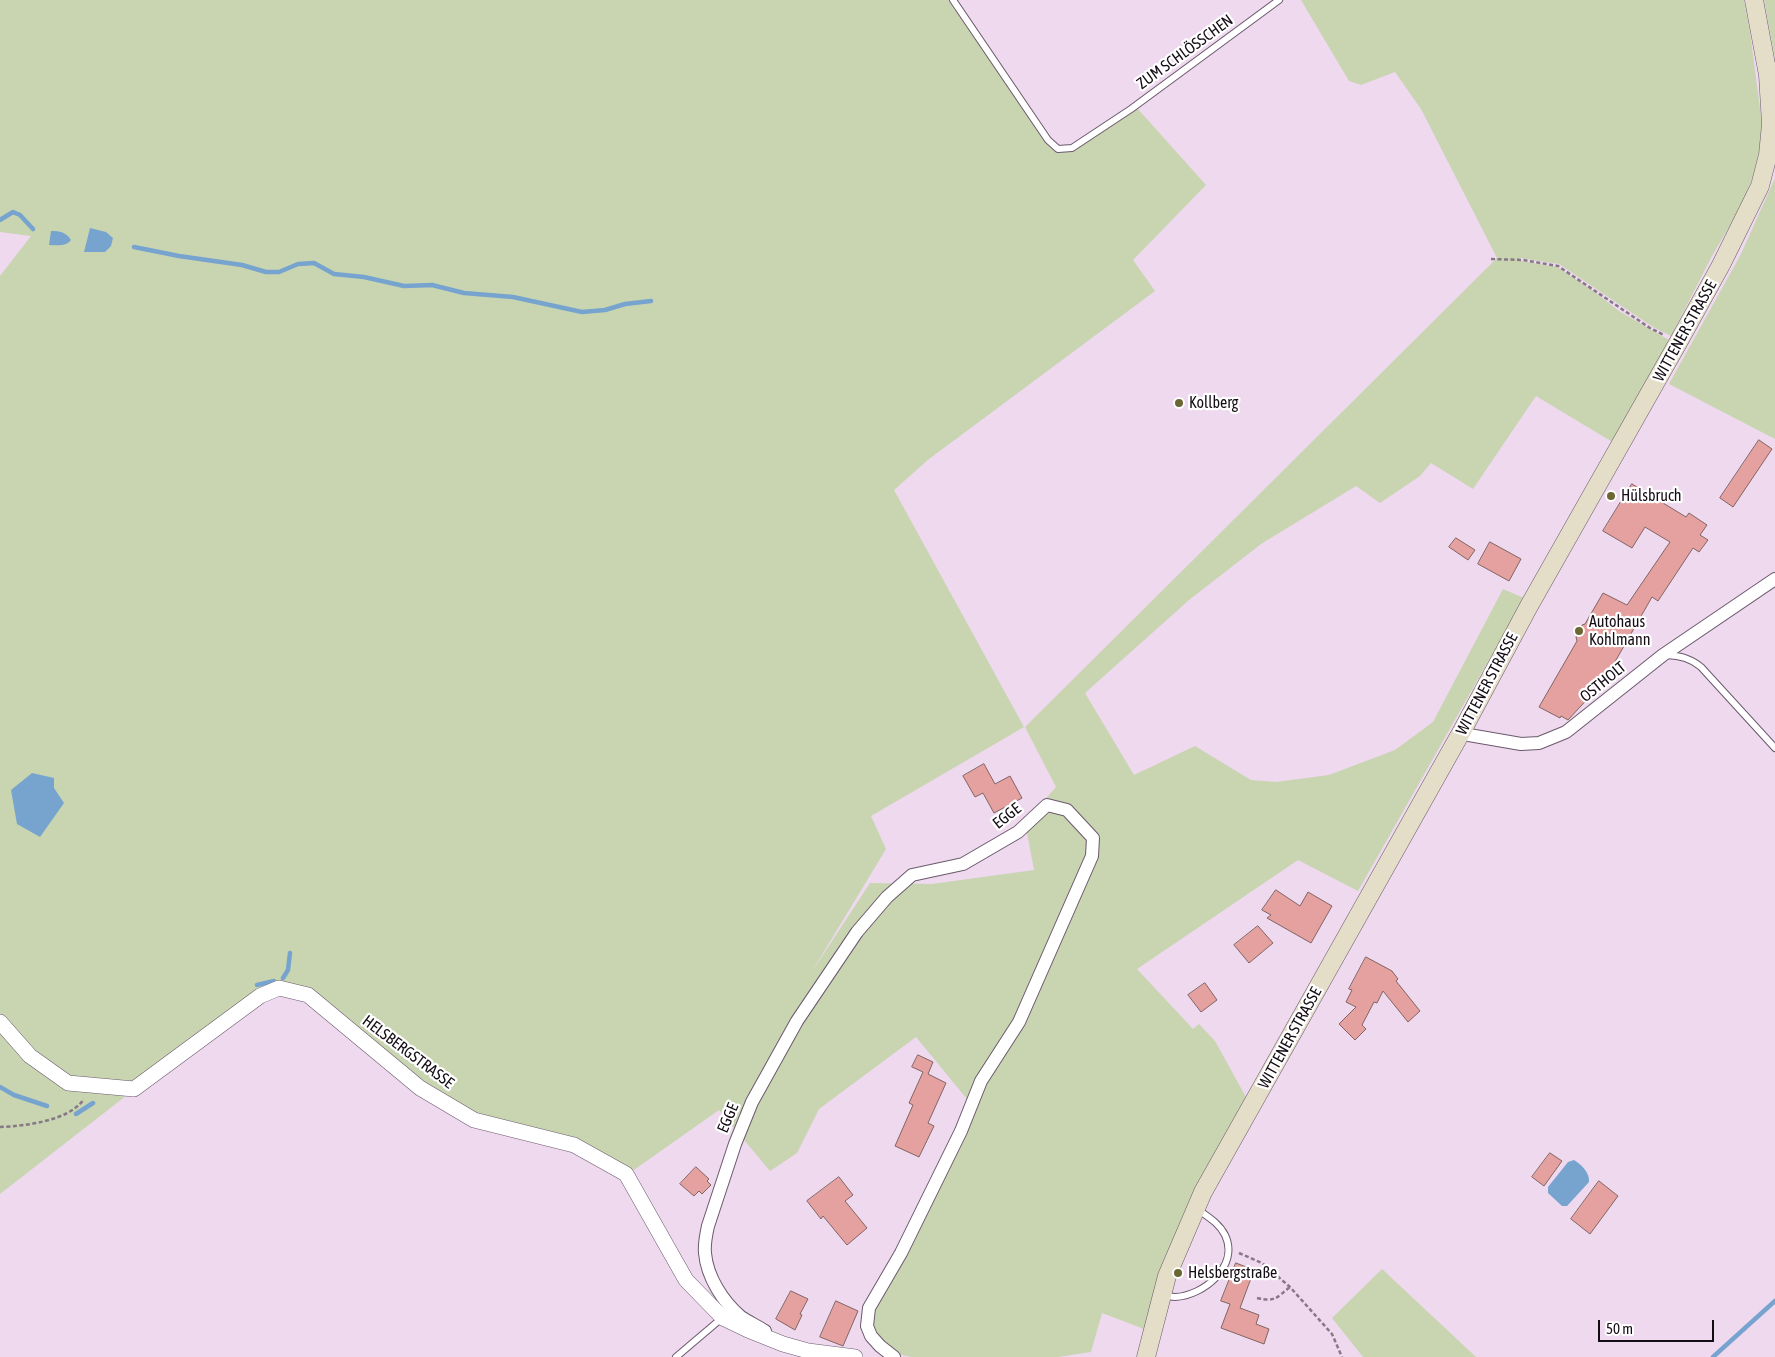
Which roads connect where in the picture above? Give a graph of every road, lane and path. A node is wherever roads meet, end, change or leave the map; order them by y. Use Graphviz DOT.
graph roads {
  1 [pos="953,0"];
  2 [pos="1279,0"];
  3 [pos="1754,0"];
  4 [pos="1491,259"];
  5 [pos="1678,344"];
  6 [pos="1775,579"];
  7 [pos="1662,654"];
  8 [pos="1462,731"];
  9 [pos="1775,748"];
  10 [pos="0,1022"];
  11 [pos="91,1085"];
  12 [pos="0,1127"];
  13 [pos="1196,1208"];
  14 [pos="1228,1249"];
  15 [pos="1290,1287"];
  16 [pos="1162,1294"];
  17 [pos="1257,1298"];
  18 [pos="723,1318"];
  19 [pos="783,1344"];
  20 [pos="676,1357"];
  21 [pos="854,1357"];
  22 [pos="894,1357"];
  23 [pos="1146,1357"];
  24 [pos="1342,1357"];
  1 -- 2 [label="lane, ZUM SCHLÖSSCHEN"];
  3 -- 5 [label="main road, WITTENER STRASSE"];
  4 -- 5 [label="path"];
  5 -- 8 [label="main road, WITTENER STRASSE"];
  6 -- 7 [label="street, OSTHOLT"];
  7 -- 8 [label="street, OSTHOLT"];
  7 -- 9 [label="lane"];
  8 -- 13 [label="main road, WITTENER STRASSE"];
  10 -- 11 [label="street, HELSBERGSTRASSE"];
  11 -- 12 [label="path"];
  11 -- 18 [label="street, HELSBERGSTRASSE"];
  13 -- 14 [label="lane"];
  13 -- 16 [label="main road, WITTENER STRASSE"];
  14 -- 15 [label="path"];
  14 -- 16 [label="lane"];
  15 -- 17 [label="path"];
  15 -- 24 [label="path"];
  16 -- 23 [label="main road, WITTENER STRASSE"];
  18 -- 19 [label="street, HELSBERGSTRASSE"];
  18 -- 20 [label="lane"];
  19 -- 21 [label="street, HELSBERGSTRASSE"];
  19 -- 22 [label="street, EGGE"];
}
